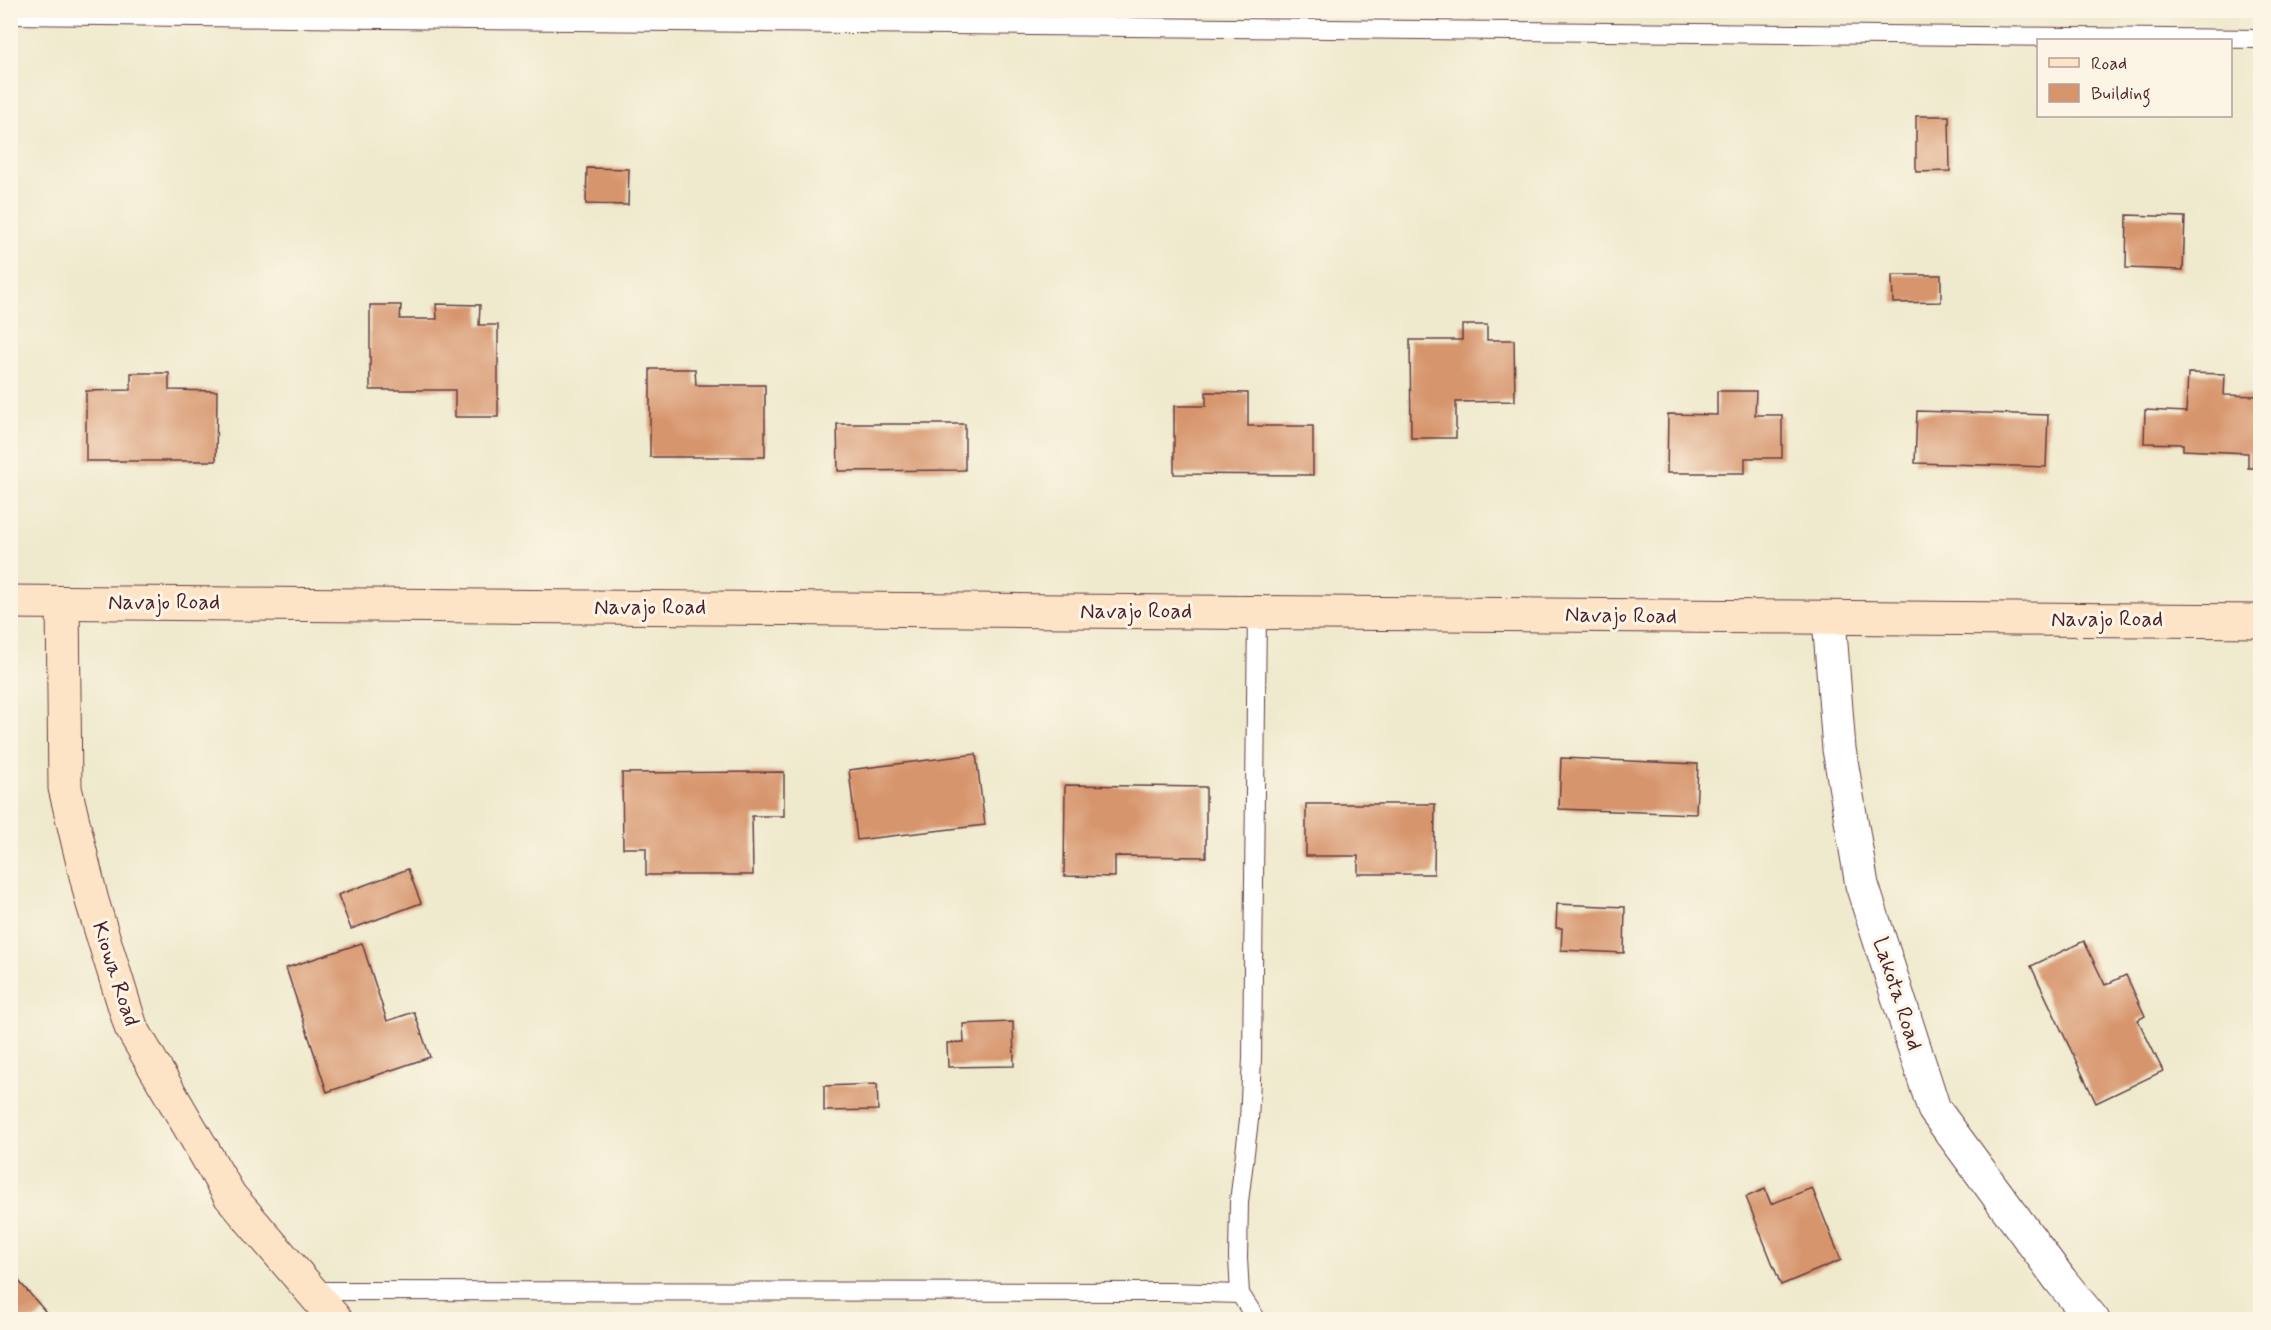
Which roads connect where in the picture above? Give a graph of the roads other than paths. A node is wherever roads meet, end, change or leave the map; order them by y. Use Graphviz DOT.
graph roads {
  1 [pos="10,15"];
  2 [pos="2260,39"];
  3 [pos="10,602"];
  4 [pos="63,603"];
  5 [pos="1257,613"];
  6 [pos="1829,618"];
  7 [pos="2260,621"];
  8 [pos="312,1291"];
  9 [pos="1240,1294"];
  10 [pos="336,1320"];
  11 [pos="1257,1320"];
  12 [pos="2093,1320"];
  1 -- 2 [label="lane"];
  3 -- 4 [label="main road, Navajo Road"];
  4 -- 5 [label="main road, Navajo Road"];
  4 -- 8 [label="main road, Kiowa Road"];
  5 -- 6 [label="main road, Navajo Road"];
  5 -- 9 [label="lane"];
  6 -- 7 [label="main road, Navajo Road"];
  6 -- 12 [label="street, Lakota Road"];
  8 -- 9 [label="lane"];
  8 -- 10 [label="main road, Kiowa Road"];
  9 -- 11 [label="lane"];
}
